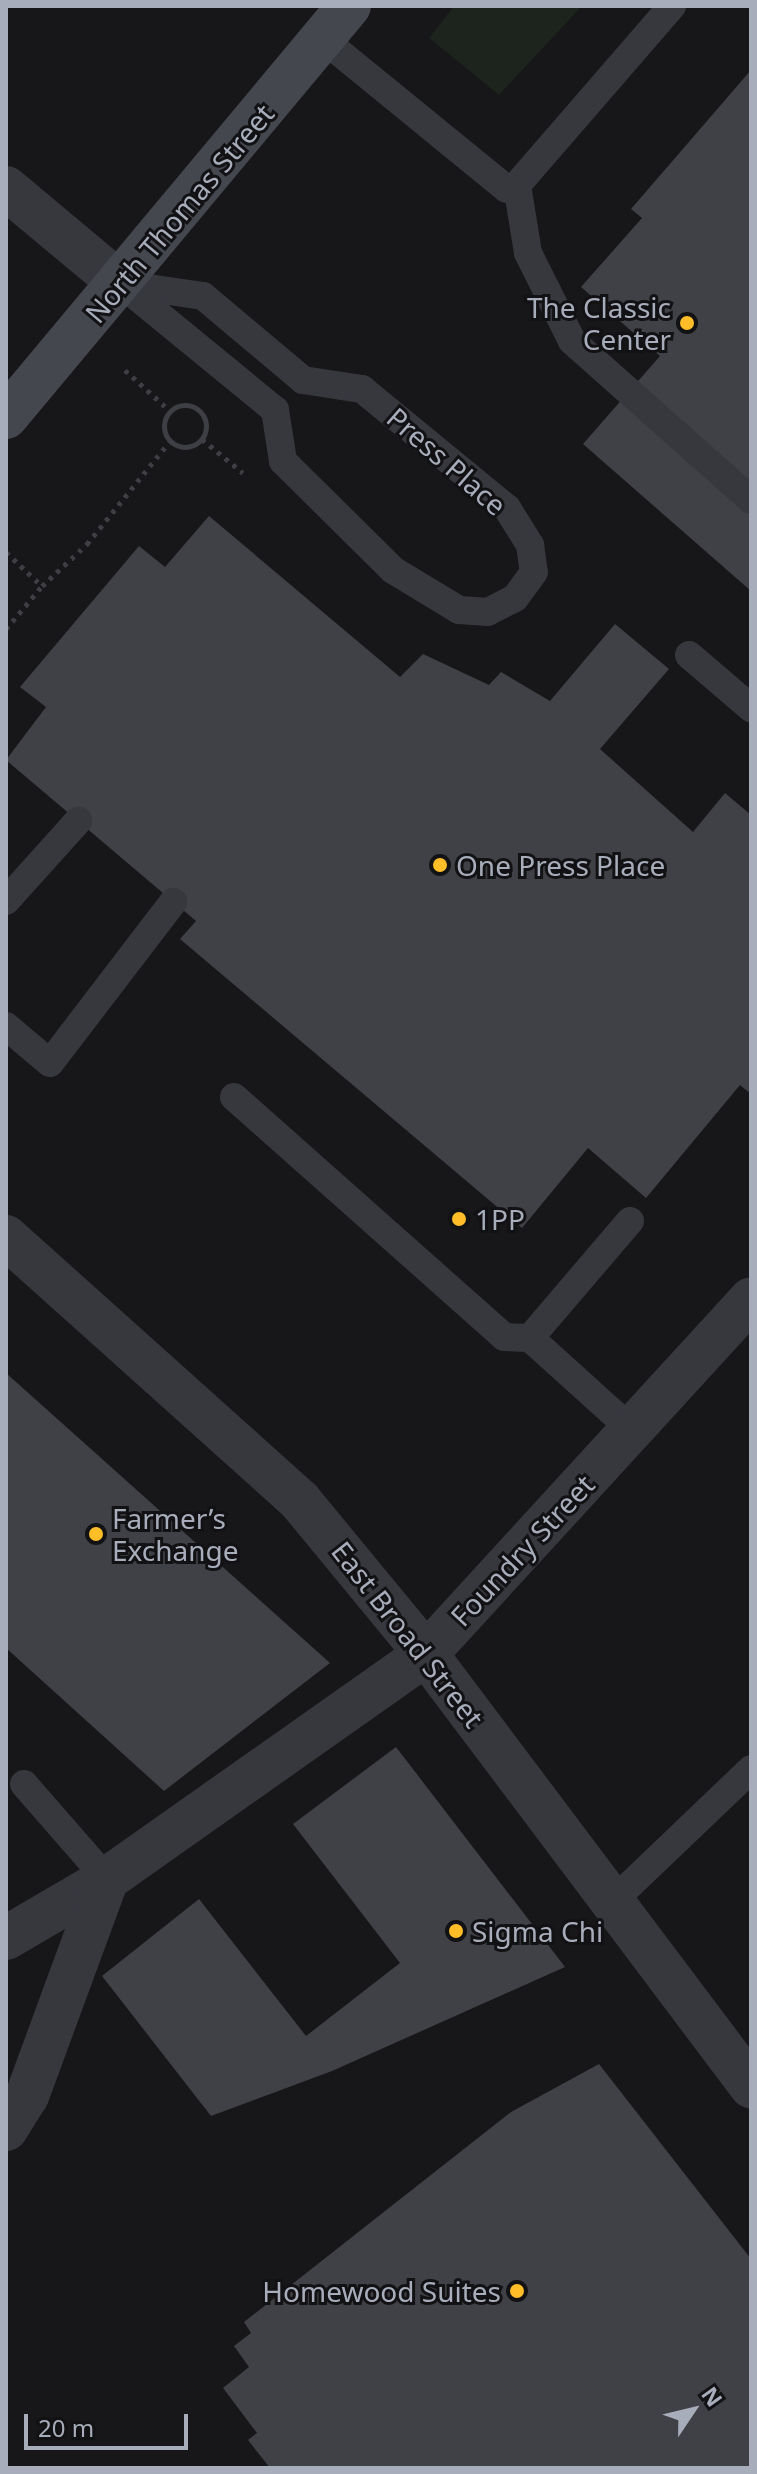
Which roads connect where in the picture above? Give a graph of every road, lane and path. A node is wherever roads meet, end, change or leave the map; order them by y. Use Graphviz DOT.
graph roads {
  1 [pos="672,6"];
  2 [pos="336,23"];
  3 [pos="517,185"];
  4 [pos="6,188"];
  5 [pos="121,284"];
  6 [pos="125,370"];
  7 [pos="303,380"];
  8 [pos="275,410"];
  9 [pos="170,411"];
  10 [pos="6,417"];
  11 [pos="202,439"];
  12 [pos="170,441"];
  13 [pos="239,473"];
  14 [pos="751,500"];
  15 [pos="6,552"];
  16 [pos="42,586"];
  17 [pos="6,629"];
  18 [pos="689,655"];
  19 [pos="751,708"];
  20 [pos="78,821"];
  21 [pos="6,901"];
  22 [pos="173,902"];
  23 [pos="6,1026"];
  24 [pos="234,1097"];
  25 [pos="630,1221"];
  26 [pos="6,1237"];
  27 [pos="751,1299"];
  28 [pos="530,1338"];
  29 [pos="633,1431"];
  30 [pos="426,1654"];
  31 [pos="751,1769"];
  32 [pos="24,1784"];
  33 [pos="107,1879"];
  34 [pos="612,1902"];
  35 [pos="6,1938"];
  36 [pos="751,2086"];
  37 [pos="6,2129"];
  1 -- 3 [label="lane"];
  2 -- 3 [label="lane"];
  2 -- 5 [label="main road, North Thomas Street"];
  3 -- 14 [label="lane"];
  4 -- 5 [label="street"];
  5 -- 7 [label="lane"];
  5 -- 8 [label="lane"];
  5 -- 10 [label="main road, North Thomas Street"];
  6 -- 9 [label="path"];
  7 -- 8 [label="lane"];
  7 -- 8 [label="lane, Press Place"];
  9 -- 11 [label="path"];
  9 -- 12 [label="path"];
  11 -- 12 [label="path"];
  11 -- 13 [label="path"];
  12 -- 16 [label="path"];
  15 -- 16 [label="path"];
  16 -- 17 [label="path"];
  18 -- 19 [label="lane"];
  20 -- 21 [label="lane"];
  22 -- 23 [label="lane"];
  24 -- 28 [label="lane"];
  25 -- 28 [label="lane"];
  26 -- 30 [label="street, East Broad Street"];
  27 -- 29 [label="street, Foundry Street"];
  28 -- 29 [label="lane"];
  29 -- 30 [label="street, Foundry Street"];
  30 -- 33 [label="street, Foundry Street"];
  30 -- 34 [label="street, East Broad Street"];
  31 -- 34 [label="lane"];
  32 -- 33 [label="lane"];
  33 -- 35 [label="street, Foundry Street"];
  33 -- 37 [label="street"];
  34 -- 36 [label="street, East Broad Street"];
}
